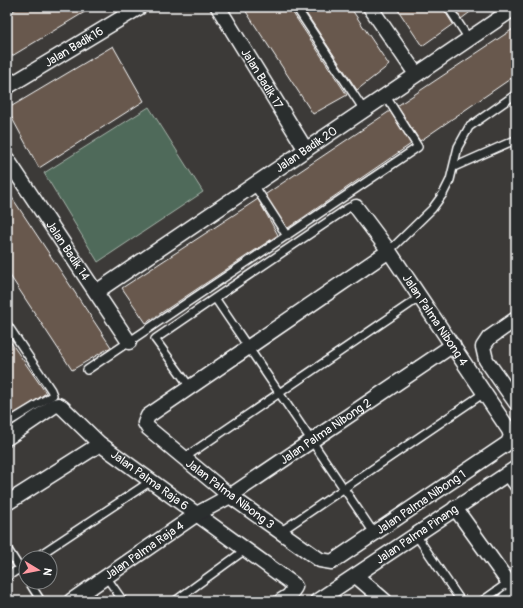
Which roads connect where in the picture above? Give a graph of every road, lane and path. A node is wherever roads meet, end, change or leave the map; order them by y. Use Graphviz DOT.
graph roads {
  1 [pos="140,7"];
  2 [pos="218,7"];
  3 [pos="296,7"];
  4 [pos="370,7"];
  5 [pos="448,7"];
  6 [pos="516,7"];
  7 [pos="469,39"];
  8 [pos="416,74"];
  9 [pos="7,87"];
  10 [pos="516,94"];
  11 [pos="385,95"];
  12 [pos="364,110"];
  13 [pos="516,140"];
  14 [pos="306,150"];
  15 [pos="8,162"];
  16 [pos="454,167"];
  17 [pos="254,185"];
  18 [pos="356,207"];
  19 [pos="287,236"];
  20 [pos="389,251"];
  21 [pos="96,292"];
  22 [pos="420,297"];
  23 [pos="215,298"];
  24 [pos="516,319"];
  25 [pos="7,324"];
  26 [pos="129,342"];
  27 [pos="453,346"];
  28 [pos="249,347"];
  29 [pos="87,370"];
  30 [pos="190,387"];
  31 [pos="280,393"];
  32 [pos="484,393"];
  33 [pos="516,403"];
  34 [pos="7,423"];
  35 [pos="511,436"];
  36 [pos="7,438"];
  37 [pos="312,441"];
  38 [pos="100,444"];
  39 [pos="184,458"];
  40 [pos="510,471"];
  41 [pos="150,481"];
  42 [pos="344,488"];
  43 [pos="516,490"];
  44 [pos="230,496"];
  45 [pos="7,503"];
  46 [pos="455,508"];
  47 [pos="197,514"];
  48 [pos="280,532"];
  49 [pos="374,533"];
  50 [pos="416,535"];
  51 [pos="7,548"];
  52 [pos="47,550"];
  53 [pos="245,550"];
  54 [pos="18,560"];
  55 [pos="326,562"];
  56 [pos="18,569"];
  57 [pos="356,576"];
  58 [pos="7,577"];
  59 [pos="107,578"];
  60 [pos="512,589"];
  61 [pos="34,590"];
  62 [pos="41,601"];
  63 [pos="72,601"];
  64 [pos="123,601"];
  65 [pos="174,601"];
  66 [pos="281,601"];
  67 [pos="317,601"];
  68 [pos="385,601"];
  69 [pos="461,601"];
  70 [pos="482,601"];
  1 -- 9 [label="street, Jalan Badik16"];
  2 -- 14 [label="street, Jalan Badik 17"];
  3 -- 12 [label="lane"];
  4 -- 8 [label="street"];
  5 -- 7 [label="lane"];
  6 -- 7 [label="street, Jalan Badik 20"];
  7 -- 8 [label="street, Jalan Badik 20"];
  8 -- 11 [label="street, Jalan Badik 20"];
  10 -- 16 [label="lane"];
  11 -- 12 [label="street, Jalan Badik 20"];
  11 -- 19 [label="lane"];
  12 -- 14 [label="street, Jalan Badik 20"];
  13 -- 16 [label="lane"];
  14 -- 17 [label="street, Jalan Badik 20"];
  15 -- 21 [label="street, Jalan Badik 14"];
  16 -- 20 [label="lane"];
  17 -- 19 [label="lane"];
  17 -- 21 [label="street, Jalan Badik 20"];
  18 -- 20 [label="street, Jalan Palma Nibong 4"];
  18 -- 23 [label="lane"];
  19 -- 26 [label="lane"];
  20 -- 22 [label="street, Jalan Palma Nibong 4"];
  20 -- 28 [label="street"];
  21 -- 26 [label="street, Jalan Badik 14"];
  22 -- 27 [label="street, Jalan Palma Nibong 4"];
  22 -- 31 [label="lane"];
  23 -- 28 [label="lane"];
  23 -- 30 [label="lane"];
  24 -- 33 [label="street"];
  25 -- 34 [label="lane"];
  26 -- 29 [label="lane"];
  27 -- 32 [label="street, Jalan Palma Nibong 4"];
  27 -- 37 [label="street, Jalan Palma Nibong 2"];
  28 -- 30 [label="street"];
  28 -- 31 [label="lane"];
  30 -- 39 [label="street, Jalan Palma Nibong 3"];
  31 -- 37 [label="lane"];
  31 -- 39 [label="lane"];
  32 -- 35 [label="street, Jalan Palma Nibong 4"];
  32 -- 42 [label="lane"];
  35 -- 49 [label="street, Jalan Palma Nibong 1"];
  36 -- 38 [label="street, Jalan Palma Raja 6"];
  37 -- 42 [label="lane"];
  37 -- 44 [label="street, Jalan Palma Nibong 2"];
  38 -- 41 [label="street, Jalan Palma Raja 6"];
  38 -- 45 [label="street"];
  39 -- 44 [label="street, Jalan Palma Nibong 3"];
  40 -- 43 [label="lane"];
  40 -- 46 [label="street, Jalan Palma Pinang"];
  41 -- 47 [label="street, Jalan Palma Raja 6"];
  41 -- 52 [label="lane"];
  42 -- 48 [label="lane"];
  42 -- 49 [label="lane"];
  44 -- 47 [label="street, Jalan Palma Nibong 2"];
  44 -- 48 [label="street, Jalan Palma Nibong 3"];
  46 -- 50 [label="street, Jalan Palma Pinang"];
  46 -- 60 [label="street"];
  47 -- 53 [label="street, Jalan Palma Raja 6"];
  47 -- 59 [label="street, Jalan Palma Raja 4"];
  48 -- 55 [label="street, Jalan Palma Nibong 3"];
  49 -- 55 [label="street, Jalan Palma Nibong 1"];
  50 -- 57 [label="street, Jalan Palma Pinang"];
  50 -- 69 [label="lane"];
  51 -- 54 [label="lane"];
  53 -- 65 [label="lane"];
  53 -- 66 [label="street, Jalan Palma Raja 6"];
  56 -- 58 [label="lane"];
  57 -- 67 [label="street, Jalan Palma Pinang"];
  57 -- 68 [label="street"];
  59 -- 63 [label="street, Jalan Palma Raja 4"];
  59 -- 64 [label="lane"];
  60 -- 70 [label="lane"];
  61 -- 62 [label="lane"];
}
